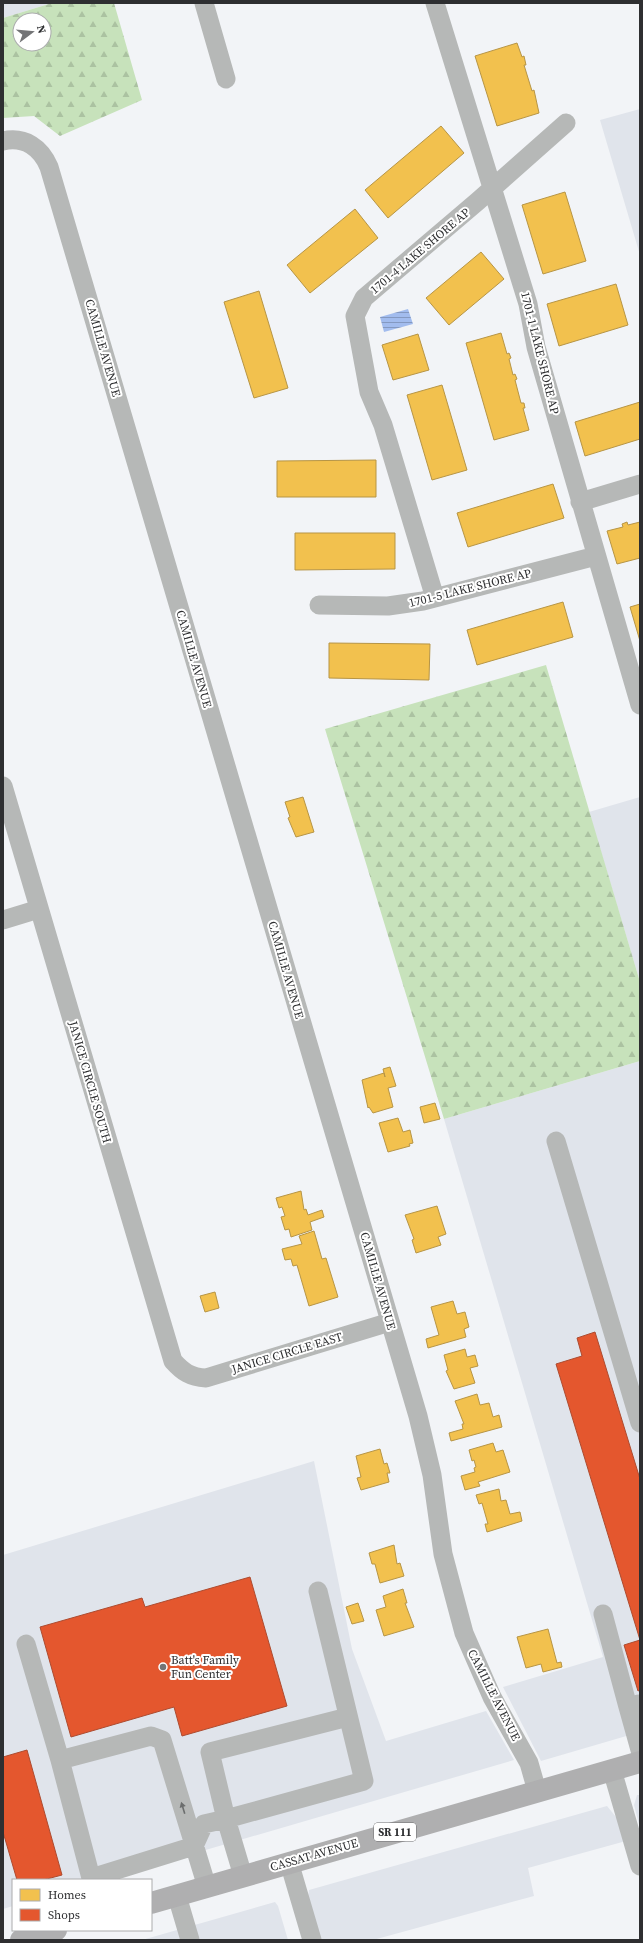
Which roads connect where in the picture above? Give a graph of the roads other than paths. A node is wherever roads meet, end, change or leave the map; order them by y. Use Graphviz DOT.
graph roads {
  1 [pos="204,3"];
  2 [pos="435,3"];
  3 [pos="226,78"];
  4 [pos="566,123"];
  5 [pos="3,141"];
  6 [pos="492,188"];
  7 [pos="640,484"];
  8 [pos="580,502"];
  9 [pos="596,556"];
  10 [pos="435,598"];
  11 [pos="319,605"];
  12 [pos="640,705"];
  13 [pos="3,786"];
  14 [pos="39,909"];
  15 [pos="3,920"];
  16 [pos="556,1141"];
  17 [pos="390,1322"];
  18 [pos="185,1373"];
  19 [pos="640,1423"];
  20 [pos="318,1591"];
  21 [pos="603,1614"];
  22 [pos="26,1644"];
  23 [pos="634,1705"];
  24 [pos="348,1717"];
  25 [pos="640,1750"];
  26 [pos="60,1760"];
  27 [pos="640,1762"];
  28 [pos="612,1770"];
  29 [pos="537,1791"];
  30 [pos="226,1819"];
  31 [pos="194,1846"];
  32 [pos="289,1862"];
  33 [pos="640,1866"];
  34 [pos="131,1874"];
  35 [pos="243,1876"];
  36 [pos="207,1887"];
  37 [pos="177,1896"];
  38 [pos="152,1903"];
  39 [pos="48,1934"];
  40 [pos="21,1940"];
  41 [pos="190,1940"];
  42 [pos="312,1940"];
  1 -- 3 [label="street"];
  2 -- 6 [label="street, 1701-1 LAKE SHORE AP"];
  4 -- 6 [label="street, 1701-4 LAKE SHORE AP"];
  5 -- 17 [label="street, CAMILLE AVENUE"];
  6 -- 8 [label="street, 1701-1 LAKE SHORE AP"];
  6 -- 10 [label="street, 1701-4 LAKE SHORE AP"];
  7 -- 8 [label="street"];
  8 -- 9 [label="street, 1701-1 LAKE SHORE AP"];
  9 -- 10 [label="street, 1701-5 LAKE SHORE AP"];
  9 -- 12 [label="street, 1701-1 LAKE SHORE AP"];
  10 -- 11 [label="street, 1701-5 LAKE SHORE AP"];
  13 -- 14 [label="street, JANICE CIRCLE SOUTH"];
  14 -- 15 [label="street"];
  14 -- 18 [label="street, JANICE CIRCLE SOUTH"];
  16 -- 19 [label="street"];
  17 -- 18 [label="street, JANICE CIRCLE EAST"];
  17 -- 29 [label="street, CAMILLE AVENUE"];
  20 -- 24 [label="street"];
  21 -- 23 [label="street"];
  22 -- 26 [label="street"];
  23 -- 25 [label="street"];
  24 -- 30 [label="street"];
  24 -- 30 [label="street"];
  31 -- 26 [label="street, one-way"];
  26 -- 34 [label="street"];
  27 -- 28 [label="main road, CASSAT AVENUE / SR 111"];
  28 -- 29 [label="main road, CASSAT AVENUE / SR 111"];
  28 -- 33 [label="street"];
  29 -- 32 [label="main road, CASSAT AVENUE / SR 111"];
  30 -- 31 [label="street"];
  30 -- 35 [label="street"];
  31 -- 34 [label="street"];
  31 -- 36 [label="street"];
  32 -- 35 [label="main road, CASSAT AVENUE / SR 111"];
  32 -- 42 [label="street"];
  35 -- 36 [label="main road, CASSAT AVENUE / SR 111"];
  36 -- 37 [label="main road, CASSAT AVENUE / SR 111"];
  37 -- 38 [label="main road, CASSAT AVENUE / SR 111"];
  37 -- 41 [label="street"];
  39 -- 40 [label="main road"];
}
